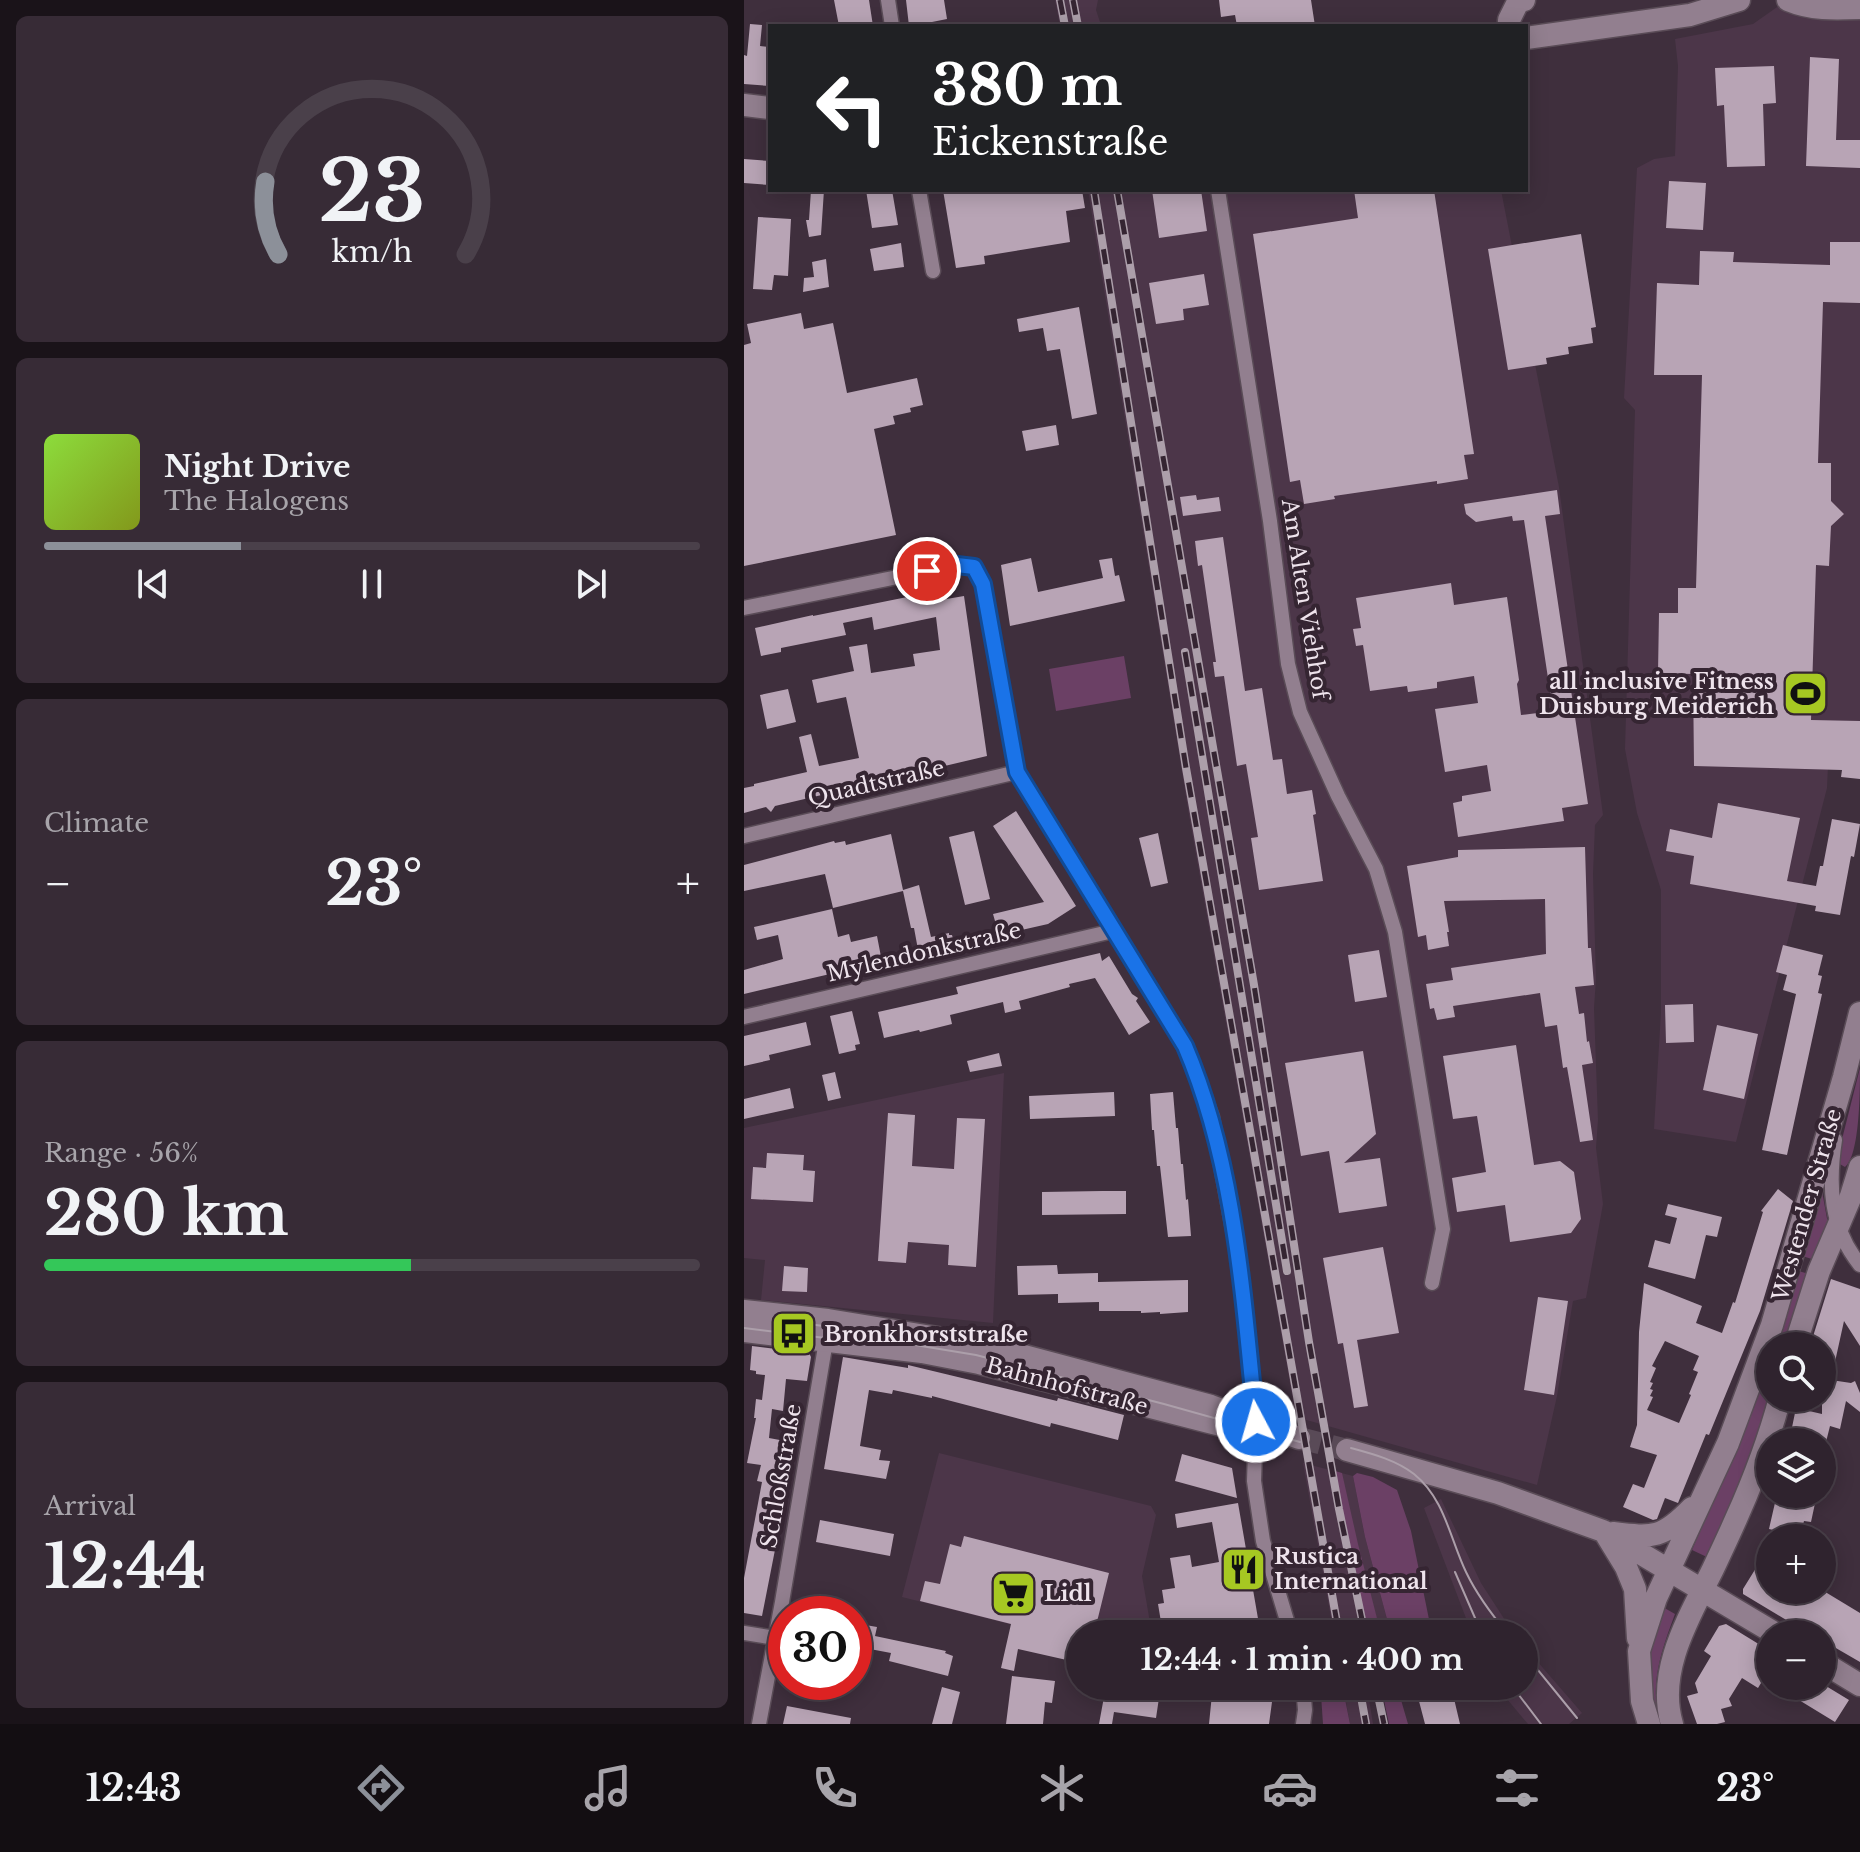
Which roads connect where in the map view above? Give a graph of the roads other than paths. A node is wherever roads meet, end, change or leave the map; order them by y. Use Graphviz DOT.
graph roads {
  1 [pos="888,0"];
  2 [pos="1739,0"];
  3 [pos="1788,0"];
  4 [pos="1521,1"];
  5 [pos="1860,8"];
  6 [pos="892,24"];
  7 [pos="1509,24"];
  8 [pos="1528,38"];
  9 [pos="744,105"];
  10 [pos="768,108"];
  11 [pos="919,192"];
  12 [pos="1218,192"];
  13 [pos="933,271"];
  14 [pos="744,608"];
  15 [pos="1017,772"];
  16 [pos="744,836"];
  17 [pos="1113,931"];
  18 [pos="1860,1013"];
  19 [pos="744,1017"];
  20 [pos="1844,1077"];
  21 [pos="1860,1167"];
  22 [pos="1839,1225"];
  23 [pos="1838,1251"];
  24 [pos="1860,1265"];
  25 [pos="1432,1283"];
  26 [pos="744,1311"];
  27 [pos="883,1328"];
  28 [pos="744,1331"];
  29 [pos="1801,1332"];
  30 [pos="826,1336"];
  31 [pos="1776,1412"];
  32 [pos="1256,1428"];
  33 [pos="1296,1437"];
  34 [pos="1347,1450"];
  35 [pos="1701,1499"];
  36 [pos="1603,1531"];
  37 [pos="1670,1571"];
  38 [pos="1703,1589"];
  39 [pos="783,1596"];
  40 [pos="1287,1620"];
  41 [pos="1756,1622"];
  42 [pos="744,1633"];
  43 [pos="768,1637"];
  44 [pos="1639,1651"];
  45 [pos="1836,1670"];
  46 [pos="768,1678"];
  47 [pos="1860,1685"];
  48 [pos="1304,1700"];
  49 [pos="759,1724"];
  50 [pos="1303,1724"];
  51 [pos="1649,1724"];
  52 [pos="1672,1724"];
  1 -- 6 [label="street"];
  2 -- 8 [label="main road"];
  3 -- 5 [label="main road"];
  4 -- 7 [label="main road"];
  9 -- 10 [label="main road"];
  11 -- 13 [label="street"];
  12 -- 25 [label="street, Am Alten Viehhof"];
  14 -- 15 [label="street"];
  15 -- 16 [label="street, Quadtstraße"];
  15 -- 17 [label="street"];
  17 -- 19 [label="street, Mylendonkstraße"];
  17 -- 32 [label="street"];
  18 -- 20 [label="main road, Westender Straße"];
  20 -- 22 [label="street"];
  20 -- 35 [label="main road, Westender Straße"];
  21 -- 22 [label="main road, Westender Straße"];
  22 -- 23 [label="main road, Westender Straße"];
  23 -- 24 [label="street"];
  23 -- 29 [label="main road, Westender Straße"];
  26 -- 27 [label="main road, Bahnhofstraße"];
  27 -- 30 [label="street, Bahnhofstraße"];
  27 -- 32 [label="main road, Bahnhofstraße"];
  28 -- 30 [label="main road, Bahnhofstraße"];
  30 -- 32 [label="main road, Bahnhofstraße"];
  30 -- 39 [label="street, Schloßstraße"];
  31 -- 38 [label="main road"];
  32 -- 33 [label="main road, Bahnhofstraße"];
  32 -- 40 [label="street"];
  34 -- 36 [label="main road"];
  35 -- 36 [label="main road"];
  35 -- 37 [label="main road, Westender Straße"];
  36 -- 37 [label="main road"];
  36 -- 44 [label="main road"];
  37 -- 38 [label="main road"];
  37 -- 44 [label="main road, Westender Straße"];
  38 -- 41 [label="main road"];
  38 -- 52 [label="main road"];
  42 -- 43 [label="street"];
  44 -- 51 [label="main road"];
  45 -- 47 [label="main road"];
  46 -- 49 [label="street, Schloßstraße"];
  48 -- 50 [label="street"];
}
